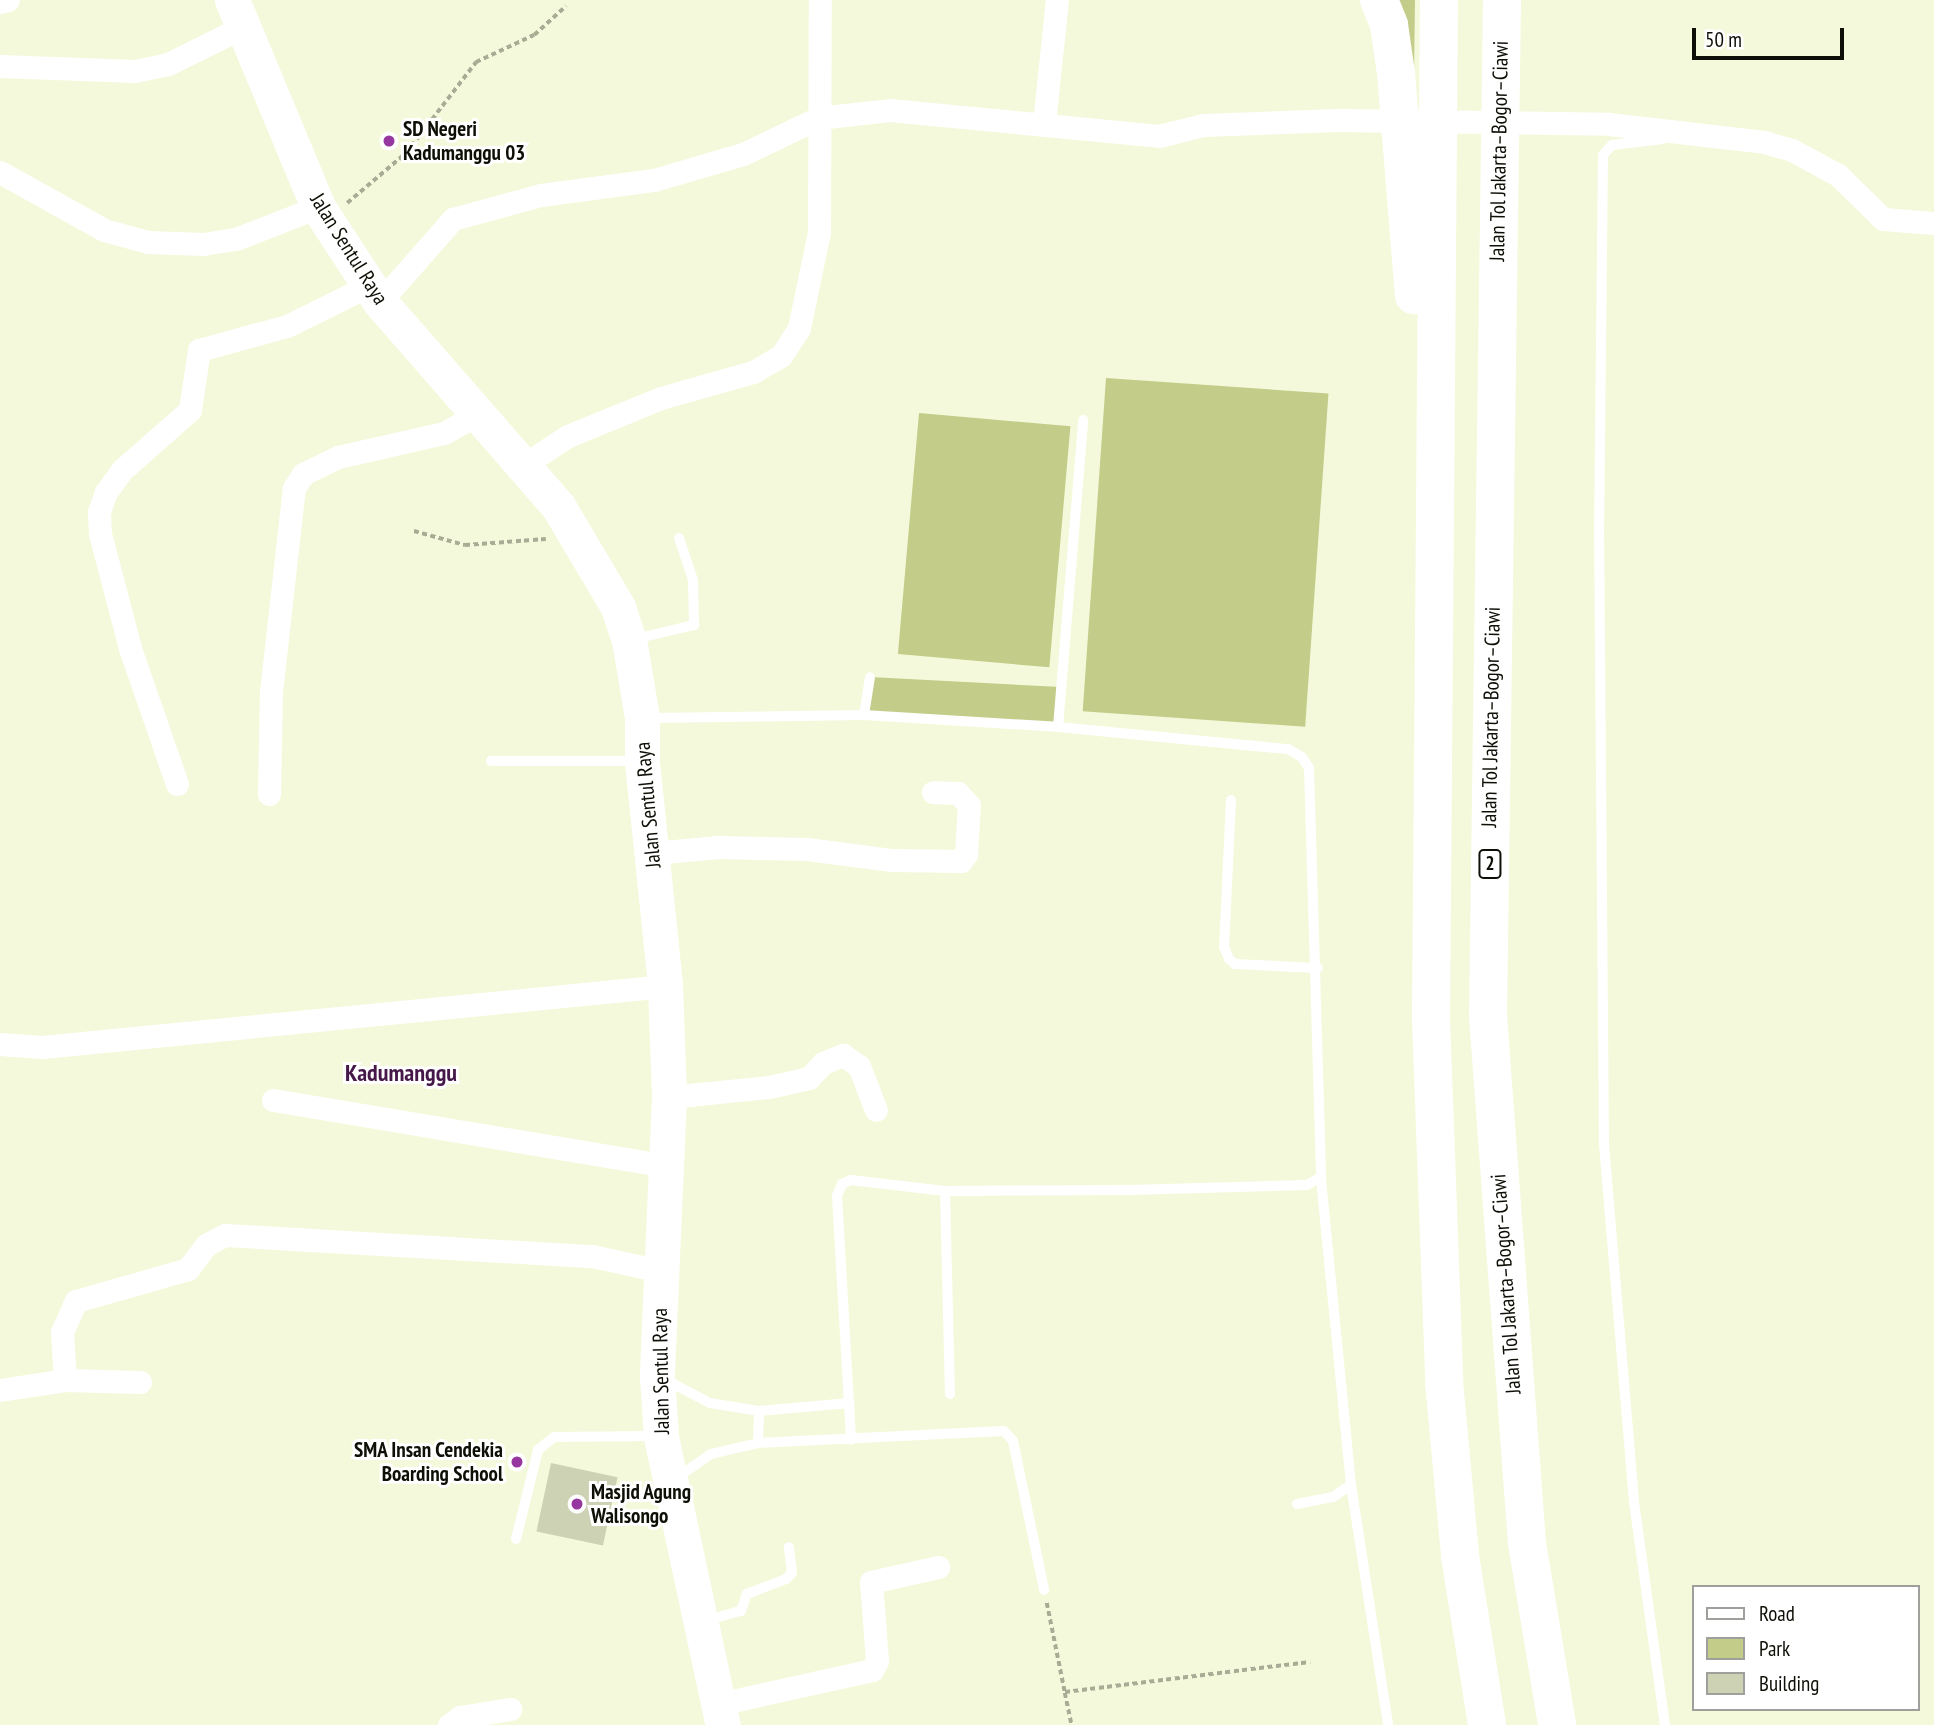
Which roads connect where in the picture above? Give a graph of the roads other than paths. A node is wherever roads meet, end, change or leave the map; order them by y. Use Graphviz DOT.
graph roads {
  1 [pos="8,0"];
  2 [pos="820,0"];
  3 [pos="1057,0"];
  4 [pos="1378,0"];
  5 [pos="1439,0"];
  6 [pos="1502,0"];
  7 [pos="0,2"];
  8 [pos="237,14"];
  9 [pos="0,66"];
  10 [pos="817,118"];
  11 [pos="1044,123"];
  12 [pos="1694,136"];
  13 [pos="0,172"];
  14 [pos="322,214"];
  15 [pos="1934,223"];
  16 [pos="374,294"];
  17 [pos="480,414"];
  18 [pos="1083,420"];
  19 [pos="525,464"];
  20 [pos="1433,531"];
  21 [pos="679,538"];
  22 [pos="629,640"];
  23 [pos="870,677"];
  24 [pos="864,715"];
  25 [pos="642,718"];
  26 [pos="1058,727"];
  27 [pos="491,761"];
  28 [pos="642,762"];
  29 [pos="177,784"];
  30 [pos="933,792"];
  31 [pos="268,794"];
  32 [pos="1231,800"];
  33 [pos="653,853"];
  34 [pos="1318,968"];
  35 [pos="665,986"];
  36 [pos="21,1046"];
  37 [pos="669,1097"];
  38 [pos="273,1100"];
  39 [pos="876,1110"];
  40 [pos="666,1167"];
  41 [pos="1321,1177"];
  42 [pos="945,1191"];
  43 [pos="661,1271"];
  44 [pos="657,1376"];
  45 [pos="65,1380"];
  46 [pos="140,1382"];
  47 [pos="0,1390"];
  48 [pos="950,1394"];
  49 [pos="850,1404"];
  50 [pos="759,1411"];
  51 [pos="661,1437"];
  52 [pos="851,1440"];
  53 [pos="758,1443"];
  54 [pos="670,1482"];
  55 [pos="1351,1485"];
  56 [pos="1297,1504"];
  57 [pos="516,1539"];
  58 [pos="789,1547"];
  59 [pos="938,1567"];
  60 [pos="1044,1590"];
  61 [pos="699,1622"];
  62 [pos="510,1709"];
  63 [pos="721,1714"];
  64 [pos="449,1725"];
  65 [pos="1388,1725"];
  66 [pos="1488,1725"];
  67 [pos="1557,1725"];
  68 [pos="1665,1725"];
  1 -- 7 [label="street"];
  2 -- 10 [label="street"];
  3 -- 11 [label="street"];
  4 -- 20 [label="highway"];
  5 -- 20 [label="highway"];
  6 -- 67 [label="highway, Jalan Tol Jakarta–Bogor–Ciawi / 2"];
  8 -- 9 [label="street"];
  8 -- 14 [label="main road, Jalan Sentul Raya"];
  10 -- 11 [label="street"];
  10 -- 16 [label="street"];
  10 -- 19 [label="street"];
  11 -- 12 [label="street"];
  12 -- 15 [label="street"];
  12 -- 68 [label="lane"];
  13 -- 14 [label="street"];
  14 -- 16 [label="main road, Jalan Sentul Raya"];
  16 -- 17 [label="main road, Jalan Sentul Raya"];
  16 -- 29 [label="street"];
  17 -- 19 [label="main road, Jalan Sentul Raya"];
  17 -- 31 [label="street"];
  18 -- 26 [label="lane"];
  19 -- 22 [label="main road, Jalan Sentul Raya"];
  20 -- 66 [label="highway"];
  21 -- 22 [label="lane"];
  22 -- 25 [label="main road, Jalan Sentul Raya"];
  23 -- 24 [label="lane"];
  24 -- 25 [label="lane"];
  24 -- 26 [label="lane"];
  25 -- 28 [label="main road, Jalan Sentul Raya"];
  26 -- 34 [label="lane"];
  27 -- 28 [label="lane"];
  28 -- 33 [label="main road, Jalan Sentul Raya"];
  30 -- 33 [label="street"];
  32 -- 34 [label="lane"];
  33 -- 35 [label="main road, Jalan Sentul Raya"];
  34 -- 41 [label="lane"];
  35 -- 36 [label="street"];
  35 -- 37 [label="main road, Jalan Sentul Raya"];
  37 -- 39 [label="street"];
  37 -- 40 [label="main road, Jalan Sentul Raya"];
  38 -- 40 [label="street"];
  40 -- 43 [label="main road, Jalan Sentul Raya"];
  41 -- 42 [label="lane"];
  41 -- 55 [label="lane"];
  42 -- 48 [label="lane"];
  42 -- 49 [label="lane"];
  43 -- 44 [label="main road, Jalan Sentul Raya"];
  43 -- 45 [label="street"];
  44 -- 50 [label="lane"];
  44 -- 51 [label="main road, Jalan Sentul Raya"];
  45 -- 46 [label="street"];
  45 -- 47 [label="street"];
  49 -- 50 [label="lane"];
  49 -- 52 [label="lane"];
  50 -- 53 [label="lane"];
  51 -- 54 [label="main road, Jalan Sentul Raya"];
  51 -- 57 [label="lane"];
  52 -- 53 [label="lane"];
  52 -- 60 [label="lane"];
  53 -- 54 [label="lane"];
  54 -- 61 [label="main road, Jalan Sentul Raya"];
  55 -- 56 [label="lane"];
  55 -- 65 [label="lane"];
  58 -- 61 [label="lane"];
  59 -- 63 [label="street"];
  61 -- 63 [label="main road, Jalan Sentul Raya"];
  62 -- 64 [label="street"];
}
